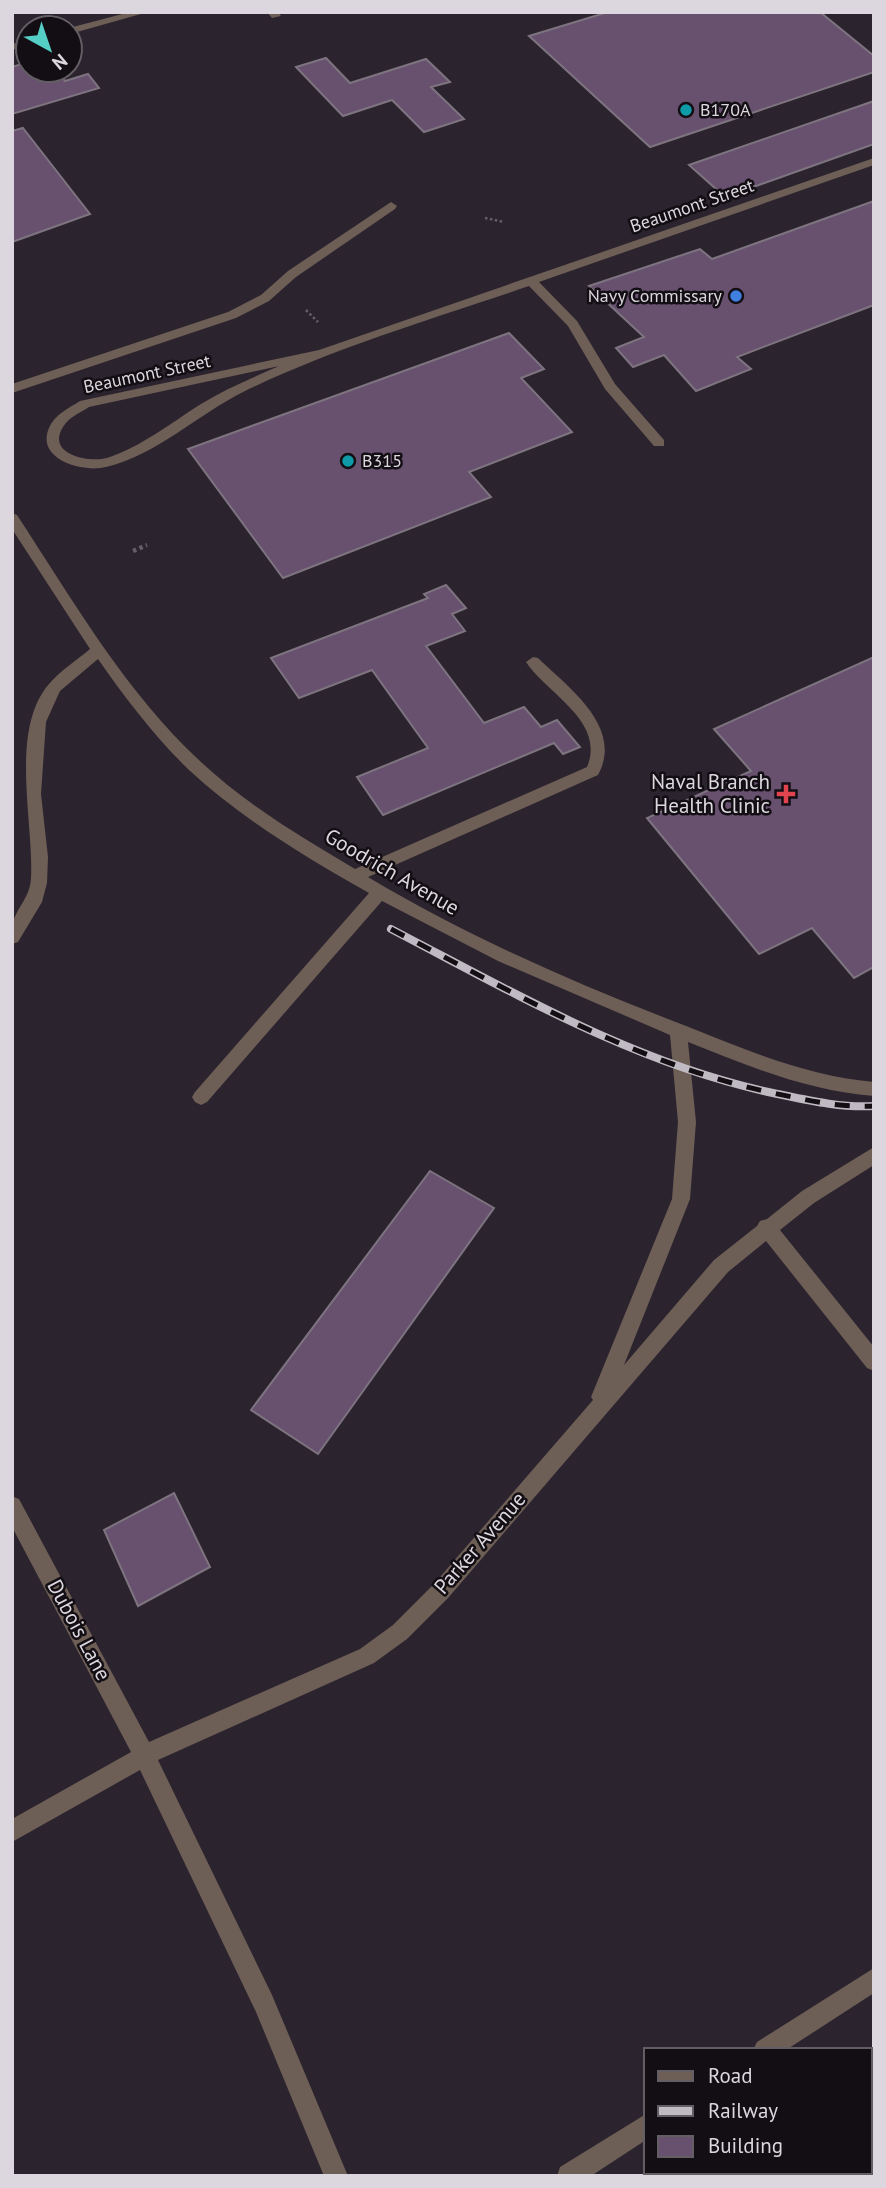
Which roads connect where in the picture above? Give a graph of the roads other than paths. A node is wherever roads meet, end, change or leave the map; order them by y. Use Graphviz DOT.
graph roads {
  1 [pos="143,12"];
  2 [pos="84,28"];
  3 [pos="874,162"];
  4 [pos="391,206"];
  5 [pos="531,281"];
  6 [pos="323,353"];
  7 [pos="12,389"];
  8 [pos="659,443"];
  9 [pos="12,518"];
  10 [pos="100,649"];
  11 [pos="533,662"];
  12 [pos="353,877"];
  13 [pos="380,892"];
  14 [pos="12,937"];
  15 [pos="678,1031"];
  16 [pos="874,1089"];
  17 [pos="201,1097"];
  18 [pos="874,1155"];
  19 [pos="766,1227"];
  20 [pos="874,1362"];
  21 [pos="598,1406"];
  22 [pos="12,1506"];
  23 [pos="146,1755"];
  24 [pos="12,1831"];
  25 [pos="874,1979"];
  26 [pos="768,2048"];
  27 [pos="644,2127"];
  28 [pos="336,2176"];
  29 [pos="569,2176"];
  1 -- 2 [label="street"];
  3 -- 5 [label="street, Beaumont Street"];
  4 -- 7 [label="street"];
  5 -- 6 [label="street, Beaumont Street"];
  5 -- 8 [label="street"];
  6 -- 6 [label="street, Beaumont Street"];
  9 -- 10 [label="street, Goodrich Avenue"];
  10 -- 12 [label="street, Goodrich Avenue"];
  10 -- 14 [label="street"];
  11 -- 12 [label="street"];
  12 -- 13 [label="street, Goodrich Avenue"];
  13 -- 15 [label="street, Goodrich Avenue"];
  13 -- 17 [label="street"];
  15 -- 16 [label="street, Goodrich Avenue"];
  15 -- 21 [label="street"];
  18 -- 19 [label="street, Parker Avenue"];
  19 -- 20 [label="street"];
  19 -- 21 [label="street, Parker Avenue"];
  21 -- 23 [label="street, Parker Avenue"];
  22 -- 23 [label="street, Dubois Lane"];
  23 -- 24 [label="street, Parker Avenue"];
  23 -- 28 [label="street, Dubois Lane"];
  25 -- 26 [label="street"];
  27 -- 29 [label="street"];
}
